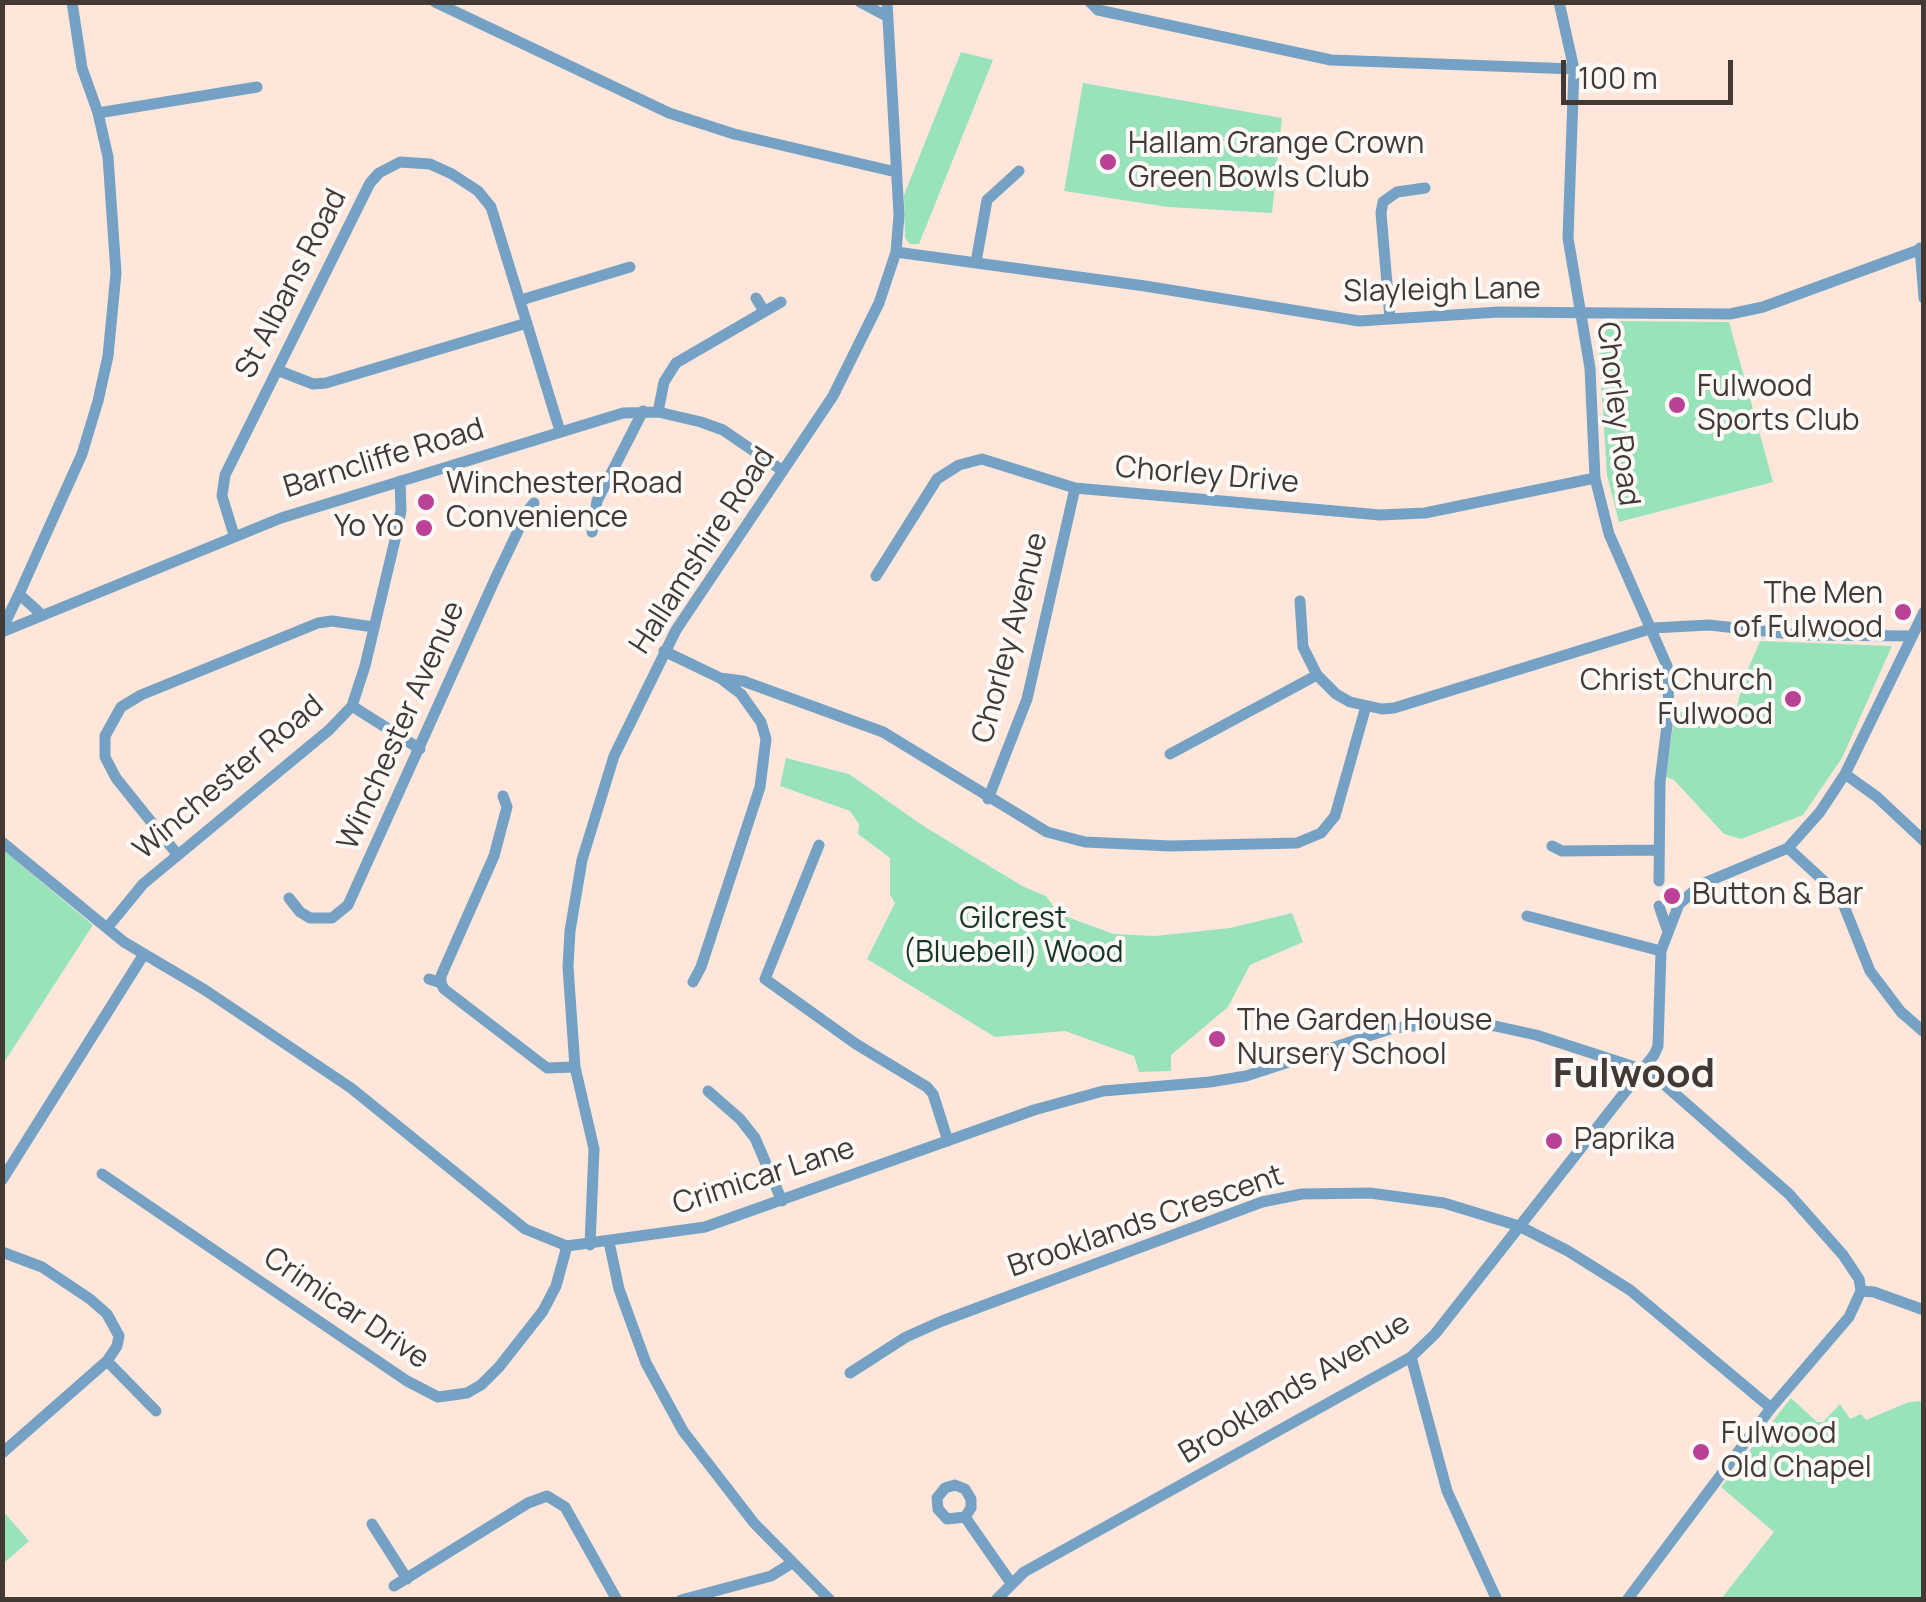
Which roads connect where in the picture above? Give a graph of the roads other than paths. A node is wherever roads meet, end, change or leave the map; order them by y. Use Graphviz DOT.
graph roads {
  1 [pos="72,2"];
  2 [pos="435,2"];
  3 [pos="860,2"];
  4 [pos="888,2"];
  5 [pos="1090,2"];
  6 [pos="1559,2"];
  7 [pos="888,16"];
  8 [pos="1574,69"];
  9 [pos="257,87"];
  10 [pos="98,113"];
  11 [pos="1019,171"];
  12 [pos="896,172"];
  13 [pos="1425,188"];
  14 [pos="1921,248"];
  15 [pos="896,252"];
  16 [pos="976,262"];
  17 [pos="630,268"];
  18 [pos="756,298"];
  19 [pos="1924,298"];
  20 [pos="520,300"];
  21 [pos="781,302"];
  22 [pos="764,311"];
  23 [pos="1580,314"];
  24 [pos="1390,319"];
  25 [pos="527,323"];
  26 [pos="276,370"];
  27 [pos="643,411"];
  28 [pos="658,412"];
  29 [pos="560,431"];
  30 [pos="783,471"];
  31 [pos="1594,478"];
  32 [pos="400,481"];
  33 [pos="1074,488"];
  34 [pos="534,503"];
  35 [pos="592,532"];
  36 [pos="234,534"];
  37 [pos="876,576"];
  38 [pos="19,594"];
  39 [pos="1300,601"];
  40 [pos="1924,612"];
  41 [pos="42,615"];
  42 [pos="374,628"];
  43 [pos="1652,628"];
  44 [pos="2,630"];
  45 [pos="1911,636"];
  46 [pos="664,651"];
  47 [pos="1316,675"];
  48 [pos="720,678"];
  49 [pos="756,686"];
  50 [pos="741,694"];
  51 [pos="352,706"];
  52 [pos="1366,706"];
  53 [pos="420,749"];
  54 [pos="1170,754"];
  55 [pos="1845,774"];
  56 [pos="503,796"];
  57 [pos="988,799"];
  58 [pos="1924,841"];
  59 [pos="2,842"];
  60 [pos="819,844"];
  61 [pos="1552,846"];
  62 [pos="1788,848"];
  63 [pos="1659,850"];
  64 [pos="177,854"];
  65 [pos="1659,881"];
  66 [pos="289,898"];
  67 [pos="1659,906"];
  68 [pos="1528,916"];
  69 [pos="106,928"];
  70 [pos="1668,930"];
  71 [pos="1661,951"];
  72 [pos="144,954"];
  73 [pos="693,982"];
  74 [pos="1924,1032"];
  75 [pos="575,1067"];
  76 [pos="1644,1070"];
  77 [pos="708,1091"];
  78 [pos="948,1141"];
  79 [pos="102,1174"];
  80 [pos="2,1180"];
  81 [pos="782,1201"];
  82 [pos="1519,1226"];
  83 [pos="608,1242"];
  84 [pos="590,1245"];
  85 [pos="567,1246"];
  86 [pos="2,1252"];
  87 [pos="1861,1291"];
  88 [pos="1924,1310"];
  89 [pos="1411,1357"];
  90 [pos="107,1361"];
  91 [pos="850,1373"];
  92 [pos="1771,1408"];
  93 [pos="156,1410"];
  94 [pos="2,1453"];
  95 [pos="965,1517"];
  96 [pos="372,1524"];
  97 [pos="792,1563"];
  98 [pos="407,1578"];
  99 [pos="1011,1583"];
  100 [pos="394,1586"];
  101 [pos="618,1600"];
  102 [pos="681,1600"];
  103 [pos="830,1600"];
  104 [pos="996,1600"];
  105 [pos="1497,1600"];
  106 [pos="1627,1600"];
  1 -- 10 [label="street"];
  2 -- 12 [label="street"];
  3 -- 7 [label="street"];
  4 -- 7 [label="street, Hallamshire Road"];
  5 -- 8 [label="street"];
  6 -- 8 [label="street, Chorley Road"];
  7 -- 12 [label="street, Hallamshire Road"];
  8 -- 23 [label="street, Chorley Road"];
  9 -- 10 [label="street"];
  10 -- 38 [label="street"];
  11 -- 16 [label="street"];
  12 -- 15 [label="street, Hallamshire Road"];
  13 -- 24 [label="street"];
  14 -- 19 [label="street"];
  14 -- 23 [label="street, Slayleigh Lane"];
  15 -- 16 [label="street, Slayleigh Lane"];
  15 -- 30 [label="street, Hallamshire Road"];
  16 -- 24 [label="street, Slayleigh Lane"];
  17 -- 20 [label="street"];
  18 -- 22 [label="street"];
  20 -- 25 [label="street, St Albans Road"];
  20 -- 26 [label="street, St Albans Road"];
  21 -- 22 [label="street"];
  22 -- 28 [label="street"];
  23 -- 24 [label="street, Slayleigh Lane"];
  23 -- 31 [label="street, Chorley Road"];
  25 -- 26 [label="street"];
  25 -- 29 [label="street, St Albans Road"];
  26 -- 36 [label="street, St Albans Road"];
  27 -- 28 [label="street, Barncliffe Road"];
  27 -- 29 [label="street, Barncliffe Road"];
  27 -- 35 [label="street"];
  28 -- 30 [label="street, Barncliffe Road"];
  29 -- 32 [label="street, Barncliffe Road"];
  30 -- 46 [label="street, Hallamshire Road"];
  31 -- 33 [label="street, Chorley Drive"];
  31 -- 43 [label="street, Chorley Road"];
  32 -- 36 [label="street, Barncliffe Road"];
  32 -- 42 [label="street, Winchester Road"];
  33 -- 37 [label="street, Chorley Drive"];
  33 -- 57 [label="street, Chorley Avenue"];
  34 -- 53 [label="street, Winchester Avenue"];
  36 -- 41 [label="street, Barncliffe Road"];
  38 -- 41 [label="street"];
  38 -- 44 [label="street"];
  39 -- 47 [label="street"];
  40 -- 45 [label="street"];
  41 -- 44 [label="street, Barncliffe Road"];
  42 -- 51 [label="street, Winchester Road"];
  42 -- 64 [label="street"];
  43 -- 45 [label="street"];
  43 -- 52 [label="street"];
  43 -- 63 [label="street, Chorley Road"];
  45 -- 55 [label="street"];
  46 -- 48 [label="street"];
  46 -- 75 [label="street, Hallamshire Road"];
  47 -- 52 [label="street"];
  47 -- 54 [label="street"];
  48 -- 49 [label="street"];
  48 -- 50 [label="street"];
  49 -- 50 [label="street"];
  49 -- 57 [label="street"];
  50 -- 73 [label="street"];
  51 -- 53 [label="street"];
  51 -- 64 [label="street, Winchester Road"];
  52 -- 57 [label="street"];
  53 -- 66 [label="street, Winchester Avenue"];
  55 -- 58 [label="street"];
  55 -- 62 [label="street"];
  56 -- 75 [label="street"];
  59 -- 69 [label="street, Crimicar Lane"];
  60 -- 78 [label="street"];
  61 -- 63 [label="street"];
  62 -- 70 [label="street"];
  62 -- 74 [label="street"];
  63 -- 65 [label="street, Chorley Road"];
  64 -- 69 [label="street, Winchester Road"];
  67 -- 70 [label="street"];
  68 -- 71 [label="street"];
  69 -- 72 [label="street, Crimicar Lane"];
  70 -- 71 [label="street"];
  71 -- 76 [label="street"];
  72 -- 80 [label="street"];
  72 -- 85 [label="street, Crimicar Lane"];
  75 -- 84 [label="street, Hallamshire Road"];
  76 -- 78 [label="street, Crimicar Lane"];
  76 -- 82 [label="street, Brooklands Avenue"];
  76 -- 87 [label="street, Crimicar Lane"];
  77 -- 81 [label="street"];
  78 -- 81 [label="street, Crimicar Lane"];
  79 -- 85 [label="street, Crimicar Drive"];
  81 -- 83 [label="street, Crimicar Lane"];
  82 -- 89 [label="street, Brooklands Avenue"];
  82 -- 91 [label="street, Brooklands Crescent"];
  82 -- 92 [label="street, Brooklands Crescent"];
  83 -- 84 [label="street, Crimicar Lane"];
  83 -- 97 [label="street"];
  84 -- 85 [label="street, Crimicar Lane"];
  86 -- 90 [label="street"];
  87 -- 88 [label="street"];
  87 -- 92 [label="street"];
  89 -- 99 [label="street, Brooklands Avenue"];
  89 -- 105 [label="street"];
  90 -- 93 [label="street"];
  90 -- 94 [label="street"];
  92 -- 106 [label="street"];
  95 -- 99 [label="street"];
  96 -- 98 [label="street"];
  97 -- 102 [label="street"];
  97 -- 103 [label="street"];
  98 -- 100 [label="street"];
  98 -- 101 [label="street"];
  99 -- 104 [label="street, Brooklands Avenue"];
}
